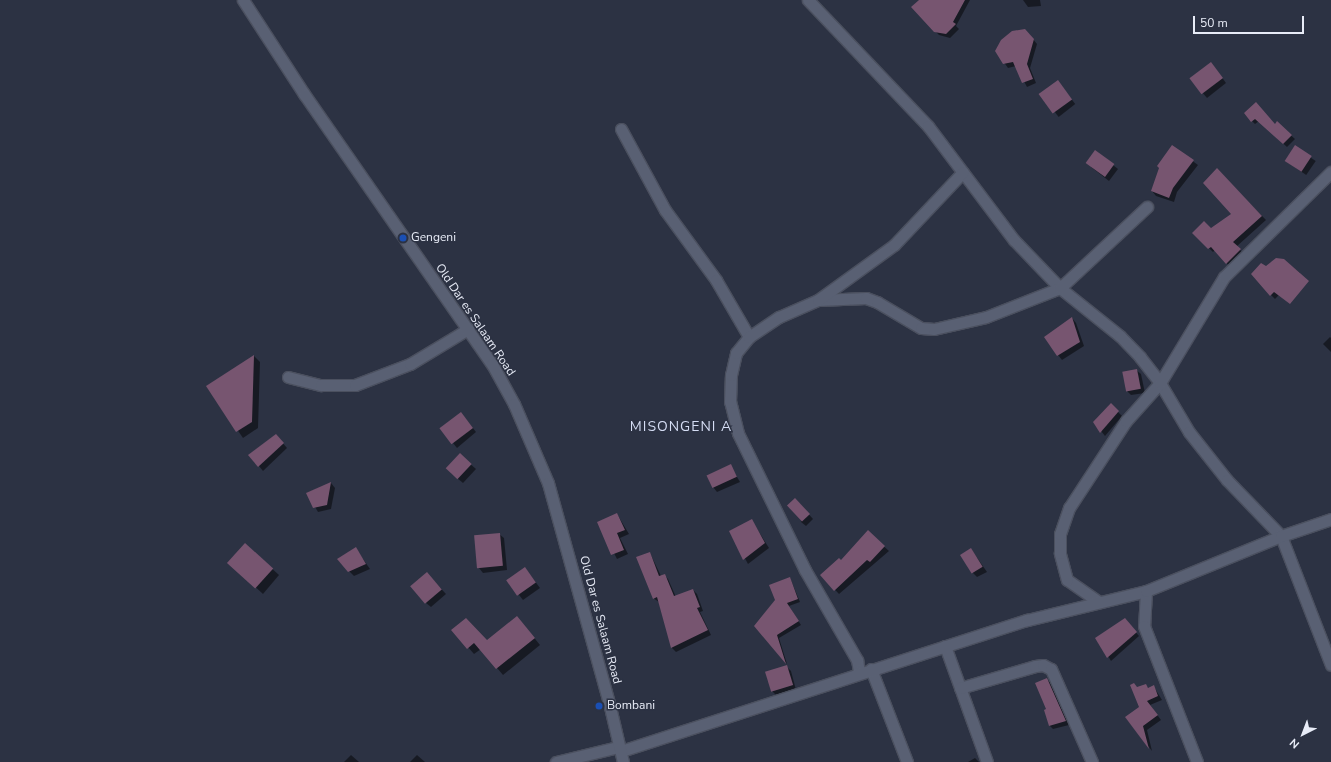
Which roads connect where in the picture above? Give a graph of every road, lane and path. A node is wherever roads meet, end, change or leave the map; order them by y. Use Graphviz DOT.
graph roads {
  1 [pos="243,0"];
  2 [pos="808,0"];
  3 [pos="621,129"];
  4 [pos="963,172"];
  5 [pos="1331,172"];
  6 [pos="1147,207"];
  7 [pos="1060,288"];
  8 [pos="818,300"];
  9 [pos="468,329"];
  10 [pos="749,336"];
  11 [pos="288,377"];
  12 [pos="1160,383"];
  13 [pos="1331,519"];
  14 [pos="1281,536"];
  15 [pos="1146,591"];
  16 [pos="1099,602"];
  17 [pos="945,646"];
  18 [pos="1331,665"];
  19 [pos="871,670"];
  20 [pos="859,672"];
  21 [pos="960,688"];
  22 [pos="620,749"];
  23 [pos="588,757"];
  24 [pos="556,762"];
  25 [pos="623,762"];
  26 [pos="907,762"];
  27 [pos="987,762"];
  28 [pos="1092,762"];
  29 [pos="1197,762"];
  1 -- 9 [label="street, Old Dar es Salaam Road"];
  2 -- 4 [label="street"];
  3 -- 10 [label="street"];
  4 -- 7 [label="street"];
  4 -- 8 [label="street"];
  5 -- 12 [label="street"];
  6 -- 7 [label="street"];
  7 -- 8 [label="street"];
  7 -- 12 [label="street"];
  8 -- 10 [label="street"];
  9 -- 11 [label="street"];
  9 -- 22 [label="street, Old Dar es Salaam Road"];
  10 -- 20 [label="street"];
  12 -- 14 [label="street"];
  12 -- 16 [label="street"];
  13 -- 14 [label="street"];
  14 -- 15 [label="street"];
  14 -- 18 [label="street"];
  15 -- 16 [label="street"];
  15 -- 29 [label="street"];
  16 -- 17 [label="street"];
  17 -- 19 [label="street"];
  17 -- 21 [label="street"];
  19 -- 20 [label="street"];
  19 -- 26 [label="street"];
  20 -- 22 [label="street"];
  21 -- 27 [label="street"];
  21 -- 28 [label="street"];
  22 -- 23 [label="street"];
  22 -- 25 [label="street, Old Dar es Salaam Road"];
  23 -- 24 [label="street"];
}
